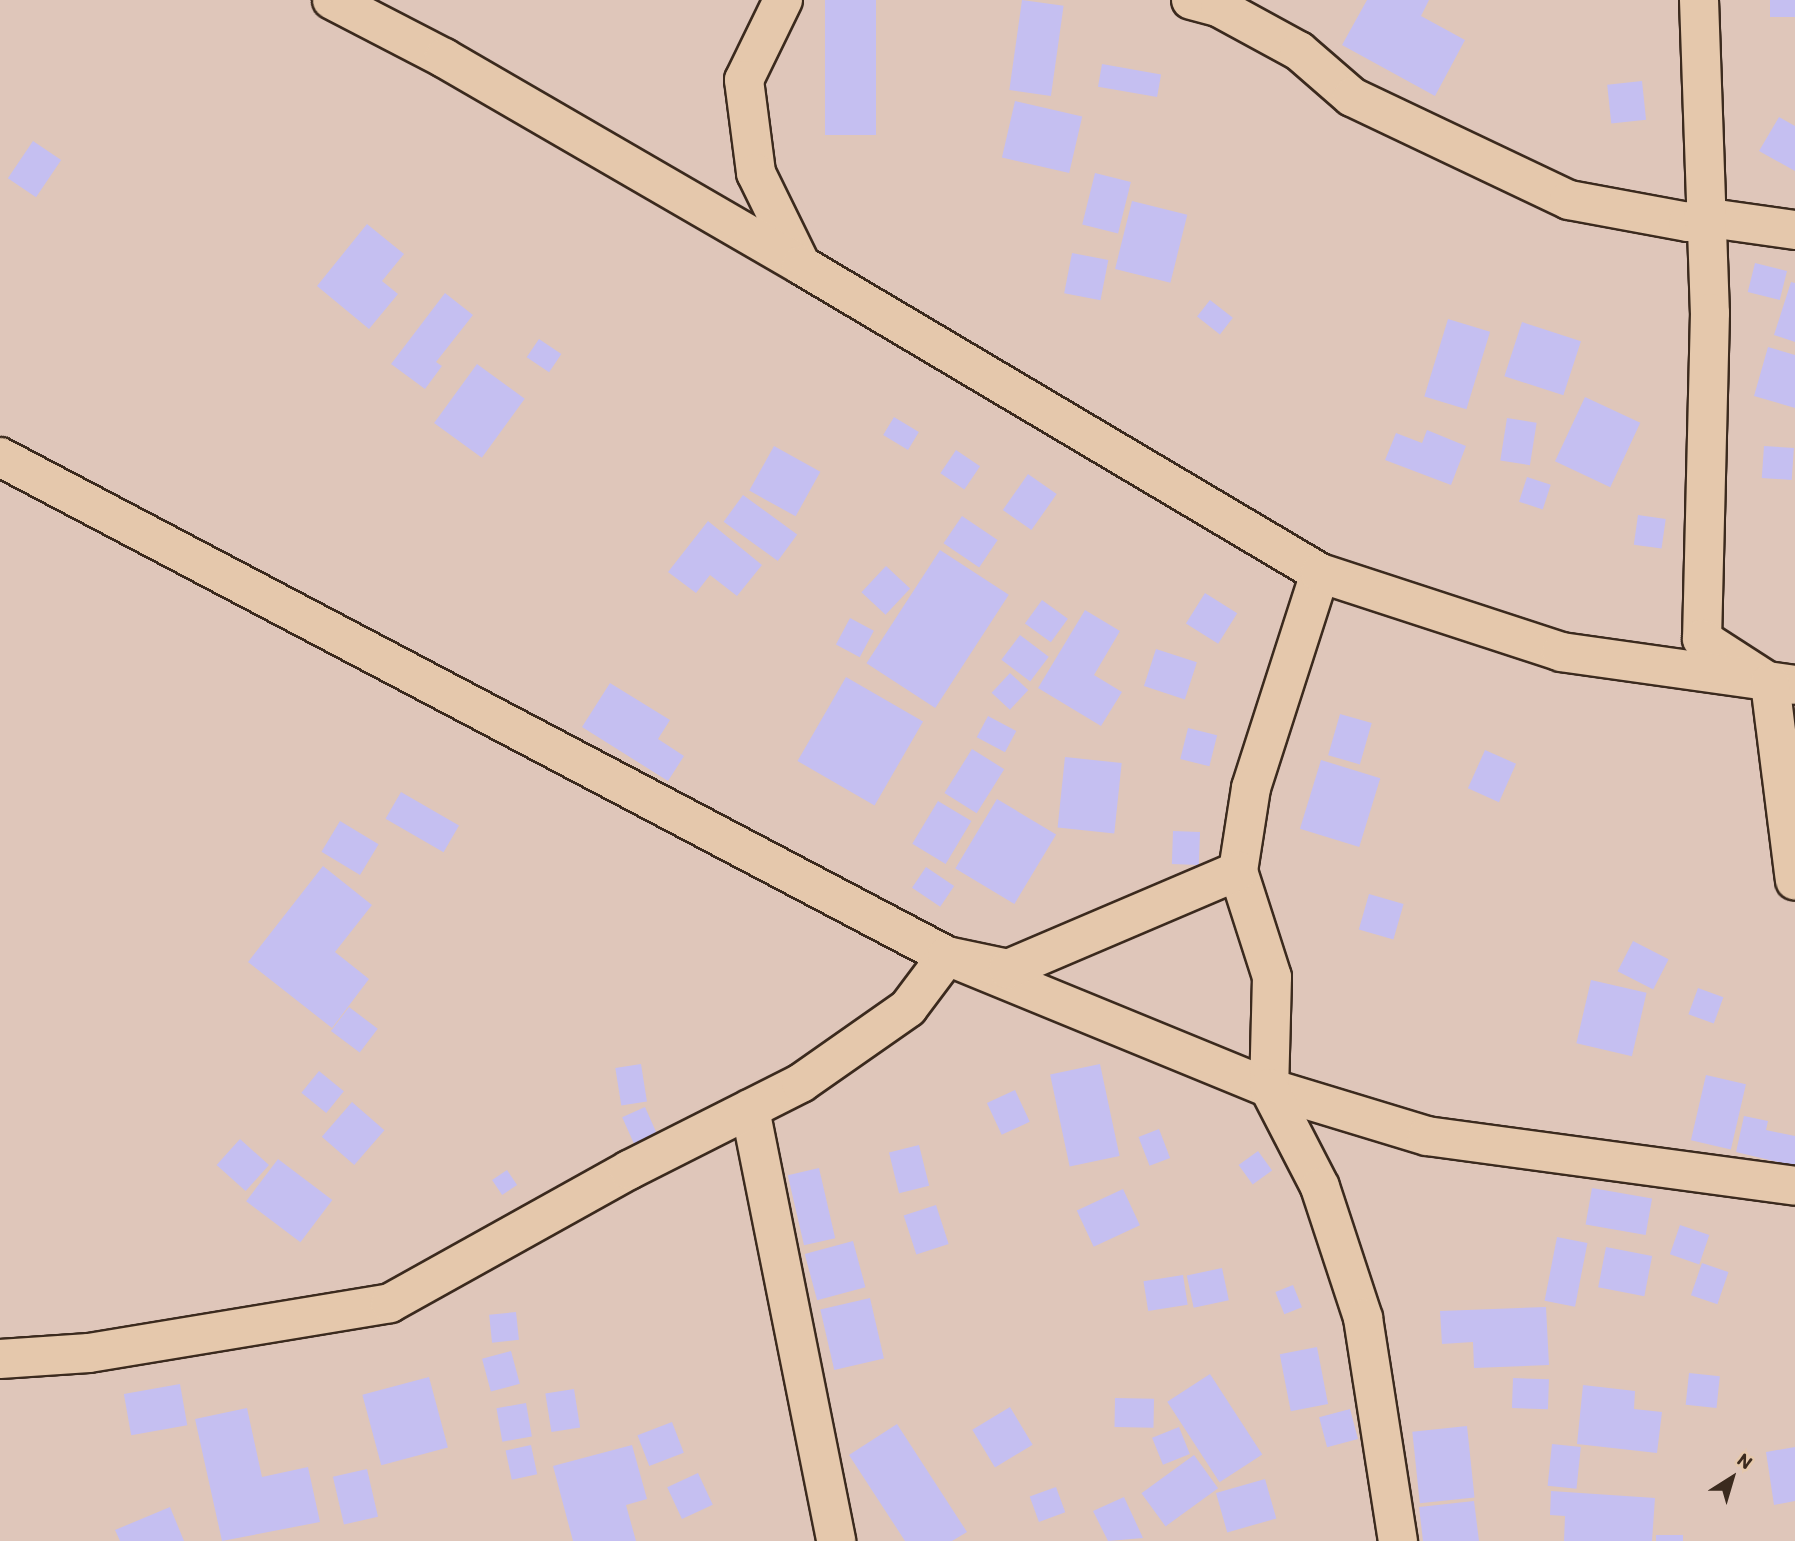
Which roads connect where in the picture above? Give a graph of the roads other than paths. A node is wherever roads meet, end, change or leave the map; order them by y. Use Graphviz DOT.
graph roads {
  1 [pos="332,0"];
  2 [pos="783,0"];
  3 [pos="1191,0"];
  4 [pos="1699,0"];
  5 [pos="1703,217"];
  6 [pos="1795,230"];
  7 [pos="801,265"];
  8 [pos="0,457"];
  9 [pos="1320,572"];
  10 [pos="1782,684"];
  11 [pos="1238,871"];
  12 [pos="1795,880"];
  13 [pos="947,956"];
  14 [pos="1269,1088"];
  15 [pos="750,1109"];
  16 [pos="1795,1186"];
  17 [pos="0,1359"];
  18 [pos="836,1541"];
  19 [pos="1398,1541"];
  1 -- 7 [label="street"];
  2 -- 7 [label="street"];
  3 -- 5 [label="street"];
  4 -- 5 [label="street"];
  5 -- 6 [label="street"];
  5 -- 10 [label="street"];
  7 -- 9 [label="street"];
  8 -- 13 [label="street"];
  9 -- 10 [label="street"];
  9 -- 11 [label="street"];
  10 -- 12 [label="street"];
  11 -- 13 [label="street"];
  11 -- 14 [label="street"];
  13 -- 14 [label="street"];
  13 -- 15 [label="street"];
  14 -- 16 [label="street"];
  14 -- 19 [label="street"];
  15 -- 17 [label="street"];
  15 -- 18 [label="street"];
}
